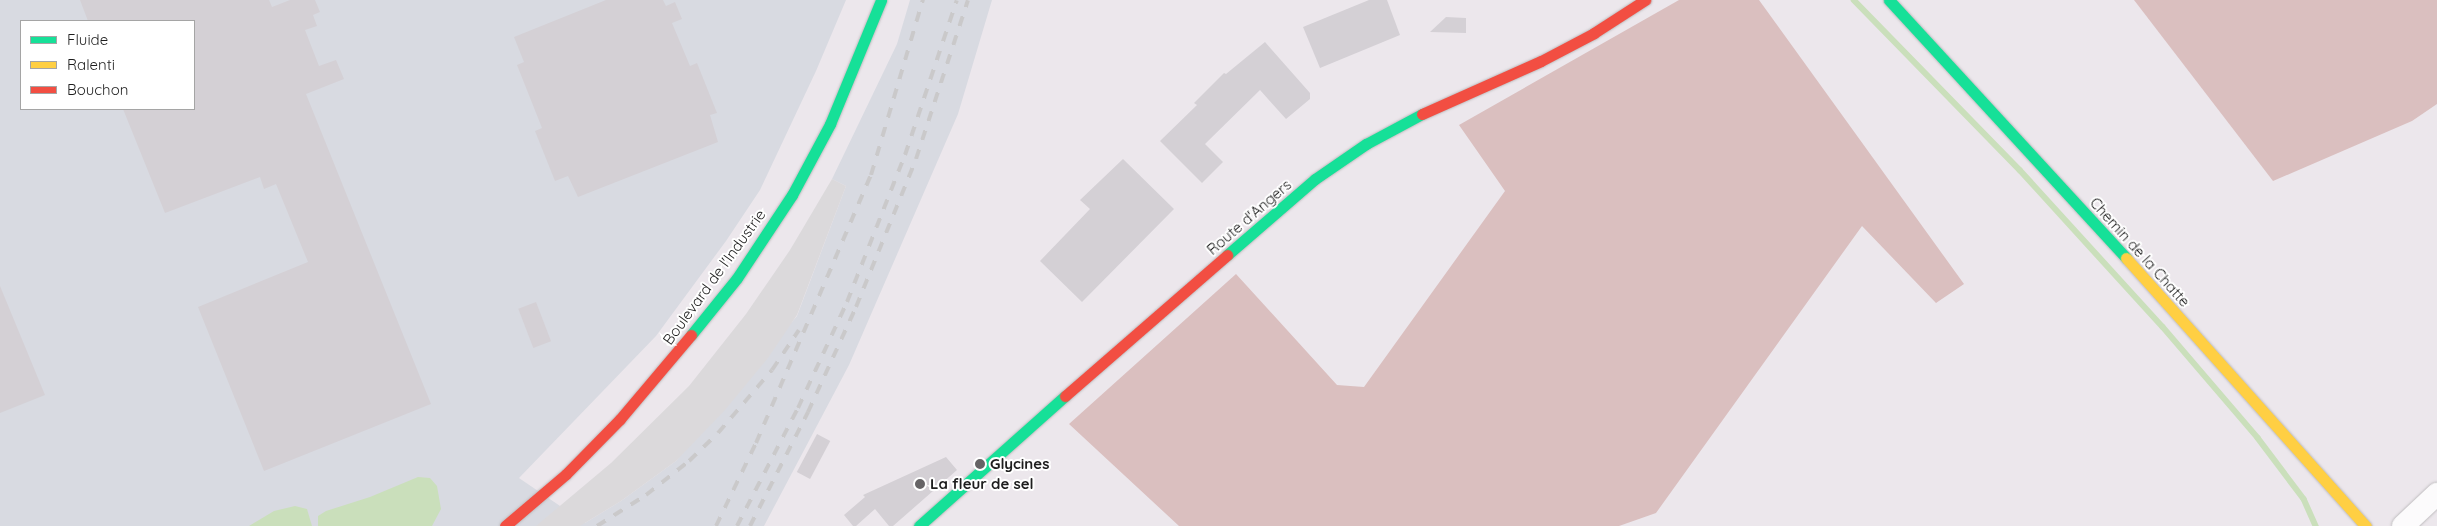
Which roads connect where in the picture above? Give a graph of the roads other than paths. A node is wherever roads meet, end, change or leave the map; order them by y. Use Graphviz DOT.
graph roads {
  1 [pos="881,0"];
  2 [pos="1645,0"];
  3 [pos="1889,0"];
  4 [pos="2437,494"];
  5 [pos="505,526"];
  6 [pos="919,526"];
  7 [pos="2366,526"];
  8 [pos="2403,526"];
  1 -- 5 [label="street, Boulevard de l'Industrie"];
  2 -- 6 [label="street, Route d'Angers"];
  3 -- 7 [label="street, Chemin de la Chatte"];
  4 -- 8 [label="street"];
}
